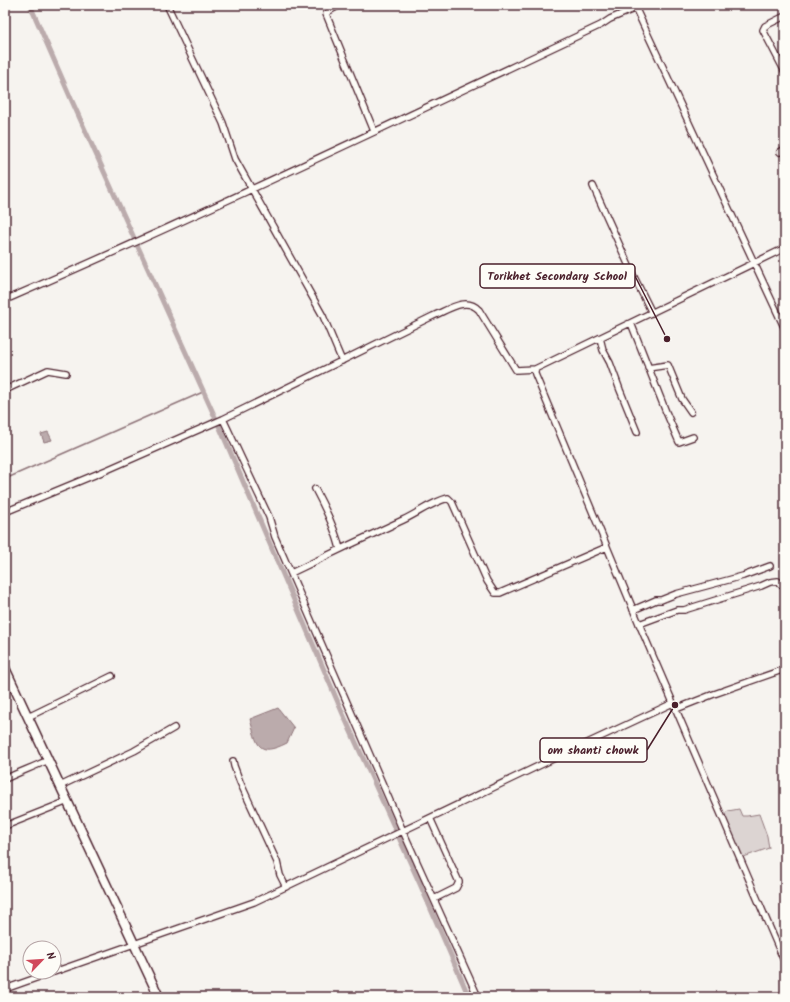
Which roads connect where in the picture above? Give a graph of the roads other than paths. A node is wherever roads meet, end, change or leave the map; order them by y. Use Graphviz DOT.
graph roads {
  1 [pos="167,5"];
  2 [pos="340,5"];
  3 [pos="643,5"];
  4 [pos="635,7"];
  5 [pos="785,16"];
  6 [pos="785,72"];
  7 [pos="374,131"];
  8 [pos="593,186"];
  9 [pos="252,189"];
  10 [pos="785,248"];
  11 [pos="754,263"];
  12 [pos="5,300"];
  13 [pos="652,313"];
  14 [pos="631,323"];
  15 [pos="785,329"];
  16 [pos="600,338"];
  17 [pos="342,361"];
  18 [pos="648,368"];
  19 [pos="535,369"];
  20 [pos="66,373"];
  21 [pos="5,390"];
  22 [pos="690,412"];
  23 [pos="221,420"];
  24 [pos="637,432"];
  25 [pos="693,437"];
  26 [pos="315,489"];
  27 [pos="5,512"];
  28 [pos="607,547"];
  29 [pos="340,549"];
  30 [pos="770,566"];
  31 [pos="291,573"];
  32 [pos="780,584"];
  33 [pos="633,610"];
  34 [pos="639,624"];
  35 [pos="5,668"];
  36 [pos="785,669"];
  37 [pos="112,676"];
  38 [pos="673,703"];
  39 [pos="676,709"];
  40 [pos="28,717"];
  41 [pos="174,728"];
  42 [pos="48,760"];
  43 [pos="234,761"];
  44 [pos="5,779"];
  45 [pos="60,786"];
  46 [pos="68,801"];
  47 [pos="430,818"];
  48 [pos="6,824"];
  49 [pos="403,831"];
  50 [pos="286,887"];
  51 [pos="434,899"];
  52 [pos="135,944"];
  53 [pos="785,963"];
  54 [pos="62,969"];
  55 [pos="30,980"];
  56 [pos="5,988"];
  57 [pos="159,997"];
  58 [pos="478,997"];
  1 -- 9 [label="street"];
  2 -- 7 [label="street"];
  3 -- 4 [label="street"];
  4 -- 7 [label="street"];
  4 -- 11 [label="street"];
  5 -- 6 [label="street"];
  7 -- 9 [label="street"];
  8 -- 13 [label="street"];
  9 -- 12 [label="street"];
  9 -- 17 [label="street"];
  10 -- 11 [label="street"];
  11 -- 13 [label="street"];
  11 -- 15 [label="street"];
  13 -- 14 [label="street"];
  14 -- 16 [label="street"];
  14 -- 18 [label="street"];
  16 -- 19 [label="street"];
  16 -- 24 [label="street"];
  17 -- 19 [label="street"];
  17 -- 23 [label="street"];
  18 -- 22 [label="street"];
  18 -- 25 [label="street"];
  19 -- 28 [label="street"];
  20 -- 21 [label="street"];
  23 -- 27 [label="street"];
  23 -- 31 [label="street"];
  26 -- 29 [label="street"];
  28 -- 29 [label="street"];
  28 -- 33 [label="street"];
  29 -- 31 [label="street"];
  30 -- 33 [label="street"];
  31 -- 49 [label="street"];
  32 -- 34 [label="street"];
  33 -- 34 [label="street"];
  34 -- 38 [label="street"];
  35 -- 40 [label="street"];
  36 -- 39 [label="street"];
  37 -- 40 [label="street"];
  38 -- 39 [label="street"];
  38 -- 47 [label="street"];
  39 -- 53 [label="street"];
  40 -- 42 [label="street"];
  41 -- 45 [label="street"];
  42 -- 44 [label="street"];
  42 -- 45 [label="street"];
  43 -- 50 [label="street"];
  45 -- 46 [label="street"];
  46 -- 48 [label="street"];
  46 -- 52 [label="street"];
  47 -- 49 [label="street"];
  47 -- 51 [label="street"];
  49 -- 50 [label="street"];
  49 -- 51 [label="street"];
  50 -- 52 [label="street"];
  51 -- 58 [label="street"];
  52 -- 54 [label="street"];
  52 -- 57 [label="street"];
  55 -- 56 [label="street"];
}
